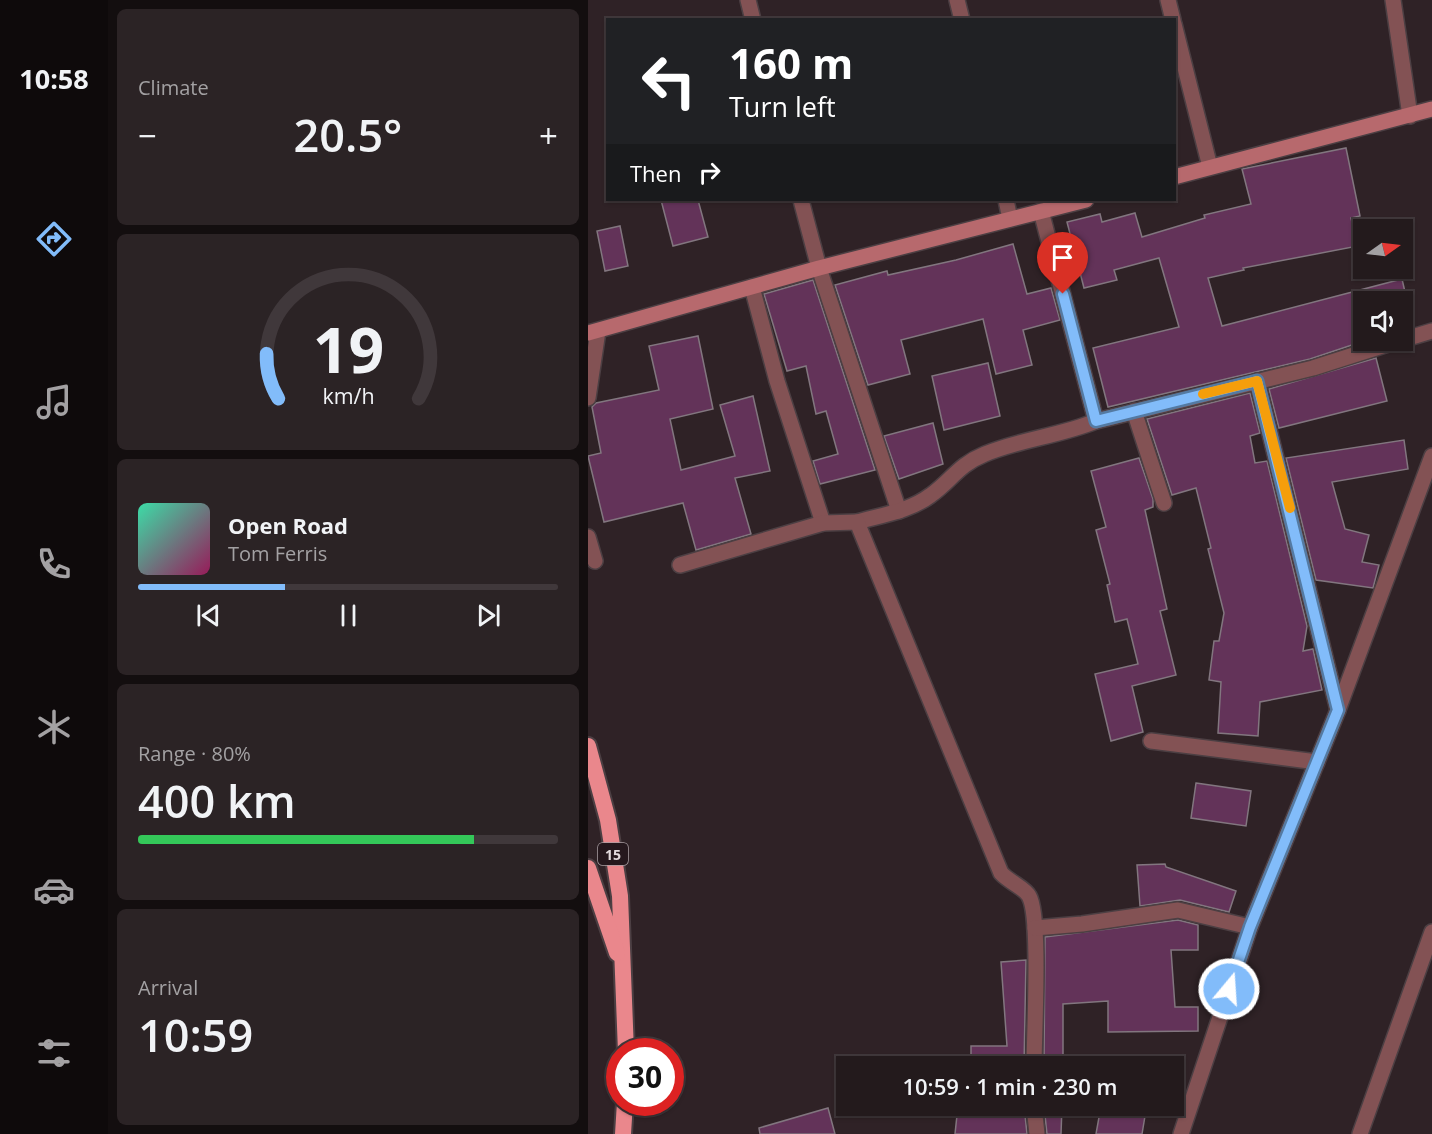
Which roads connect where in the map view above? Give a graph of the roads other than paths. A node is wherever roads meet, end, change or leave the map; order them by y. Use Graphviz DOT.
graph roads {
  1 [pos="748,0"];
  2 [pos="957,0"];
  3 [pos="1168,0"];
  4 [pos="1393,0"];
  5 [pos="752,18"];
  6 [pos="962,18"];
  7 [pos="1172,18"];
  8 [pos="1176,32"];
  9 [pos="1432,109"];
  10 [pos="1410,117"];
  11 [pos="1210,167"];
  12 [pos="1176,176"];
  13 [pos="801,201"];
  14 [pos="1005,201"];
  15 [pos="1082,201"];
  16 [pos="1041,211"];
  17 [pos="1010,219"];
  18 [pos="819,268"];
  19 [pos="752,287"];
  20 [pos="1432,331"];
  21 [pos="593,332"];
  22 [pos="1413,337"];
  23 [pos="1367,351"];
  24 [pos="1257,381"];
  25 [pos="588,398"];
  26 [pos="1134,411"];
  27 [pos="1096,421"];
  28 [pos="1432,456"];
  29 [pos="1164,503"];
  30 [pos="899,511"];
  31 [pos="857,522"];
  32 [pos="823,524"];
  33 [pos="588,537"];
  34 [pos="595,561"];
  35 [pos="680,565"];
  36 [pos="1338,710"];
  37 [pos="1152,741"];
  38 [pos="588,746"];
  39 [pos="1317,762"];
  40 [pos="588,868"];
  41 [pos="1250,927"];
  42 [pos="1035,928"];
  43 [pos="1432,932"];
  44 [pos="622,965"];
  45 [pos="625,1038"];
  46 [pos="1034,1056"];
  47 [pos="624,1116"];
  48 [pos="1035,1116"];
  49 [pos="623,1134"];
  50 [pos="1037,1134"];
  51 [pos="1181,1134"];
  52 [pos="1360,1134"];
  1 -- 5 [label="street"];
  2 -- 6 [label="street"];
  3 -- 7 [label="street"];
  4 -- 10 [label="street"];
  8 -- 11 [label="street"];
  9 -- 10 [label="main road"];
  10 -- 11 [label="main road"];
  11 -- 12 [label="main road"];
  13 -- 18 [label="street"];
  14 -- 17 [label="street"];
  15 -- 16 [label="main road"];
  16 -- 17 [label="main road"];
  16 -- 27 [label="street"];
  17 -- 18 [label="main road"];
  18 -- 19 [label="main road"];
  18 -- 30 [label="street"];
  19 -- 21 [label="main road"];
  19 -- 32 [label="street"];
  20 -- 22 [label="street"];
  21 -- 25 [label="street"];
  23 -- 24 [label="street"];
  24 -- 26 [label="street"];
  24 -- 36 [label="street"];
  26 -- 27 [label="street"];
  26 -- 29 [label="street"];
  27 -- 30 [label="street"];
  28 -- 36 [label="street"];
  30 -- 31 [label="street"];
  31 -- 32 [label="street"];
  31 -- 42 [label="street"];
  32 -- 35 [label="street"];
  33 -- 34 [label="street"];
  36 -- 39 [label="street"];
  37 -- 39 [label="street"];
  38 -- 44 [label="highway, 15"];
  39 -- 41 [label="street"];
  40 -- 44 [label="highway, 15"];
  41 -- 42 [label="street"];
  41 -- 51 [label="street"];
  42 -- 46 [label="street"];
  43 -- 52 [label="street"];
  44 -- 45 [label="highway, 15"];
  47 -- 49 [label="highway"];
  48 -- 50 [label="street"];
}
